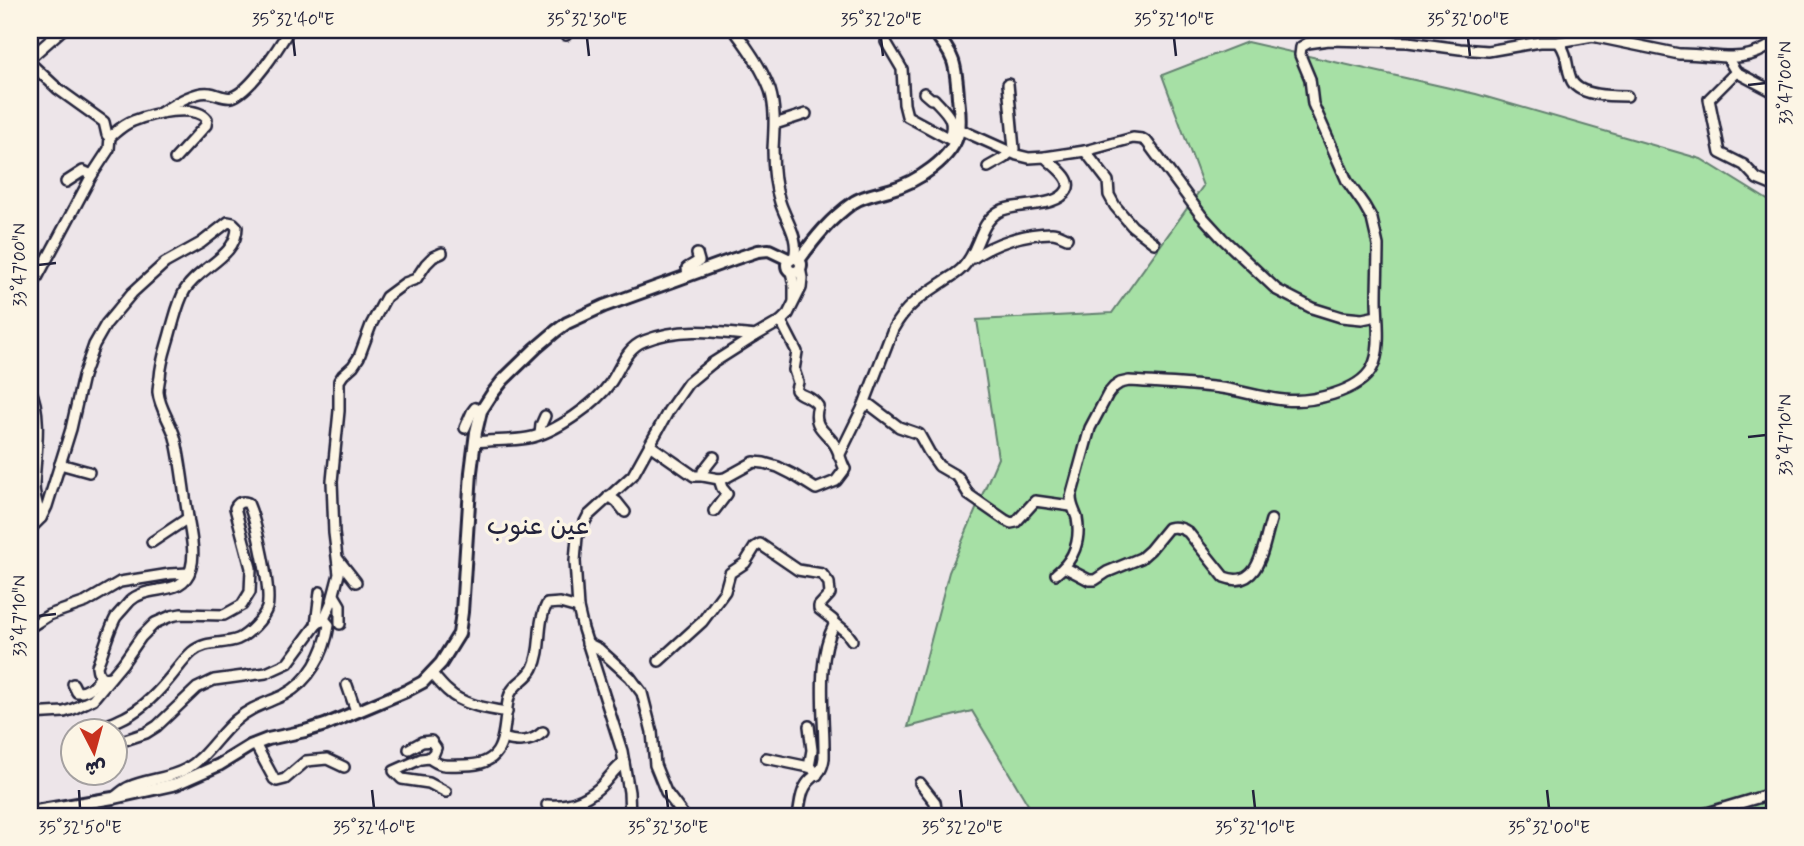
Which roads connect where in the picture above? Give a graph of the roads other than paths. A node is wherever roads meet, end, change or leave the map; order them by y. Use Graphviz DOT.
graph roads {
  1 [pos="62,30"];
  2 [pos="289,30"];
  3 [pos="734,30"];
  4 [pos="932,30"];
  5 [pos="1563,30"];
  6 [pos="1593,36"];
  7 [pos="886,42"];
  8 [pos="1559,42"];
  9 [pos="1774,43"];
  10 [pos="1728,59"];
  11 [pos="30,60"];
  12 [pos="1737,72"];
  13 [pos="1008,85"];
  14 [pos="1774,92"];
  15 [pos="925,93"];
  16 [pos="1627,96"];
  17 [pos="160,113"];
  18 [pos="806,114"];
  19 [pos="775,124"];
  20 [pos="105,125"];
  21 [pos="123,127"];
  22 [pos="959,129"];
  23 [pos="110,137"];
  24 [pos="952,140"];
  25 [pos="1085,151"];
  26 [pos="1011,152"];
  27 [pos="1045,158"];
  28 [pos="175,159"];
  29 [pos="989,167"];
  30 [pos="92,175"];
  31 [pos="66,182"];
  32 [pos="1774,186"];
  33 [pos="1067,238"];
  34 [pos="1154,243"];
  35 [pos="442,253"];
  36 [pos="697,254"];
  37 [pos="968,261"];
  38 [pos="794,264"];
  39 [pos="688,276"];
  40 [pos="30,291"];
  41 [pos="1377,316"];
  42 [pos="781,321"];
  43 [pos="755,336"];
  44 [pos="30,389"];
  45 [pos="863,407"];
  46 [pos="481,411"];
  47 [pos="545,416"];
  48 [pos="465,428"];
  49 [pos="540,434"];
  50 [pos="475,442"];
  51 [pos="651,446"];
  52 [pos="839,456"];
  53 [pos="713,457"];
  54 [pos="60,464"];
  55 [pos="89,472"];
  56 [pos="703,476"];
  57 [pos="719,479"];
  58 [pos="609,496"];
  59 [pos="1071,506"];
  60 [pos="713,511"];
  61 [pos="625,512"];
  62 [pos="580,515"];
  63 [pos="188,518"];
  64 [pos="41,519"];
  65 [pos="1270,520"];
  66 [pos="581,526"];
  67 [pos="30,529"];
  68 [pos="152,542"];
  69 [pos="337,558"];
  70 [pos="189,573"];
  71 [pos="356,582"];
  72 [pos="320,592"];
  73 [pos="334,595"];
  74 [pos="578,608"];
  75 [pos="320,622"];
  76 [pos="834,622"];
  77 [pos="340,624"];
  78 [pos="30,628"];
  79 [pos="852,640"];
  80 [pos="587,643"];
  81 [pos="659,661"];
  82 [pos="432,674"];
  83 [pos="106,677"];
  84 [pos="72,684"];
  85 [pos="348,685"];
  86 [pos="356,711"];
  87 [pos="507,712"];
  88 [pos="30,714"];
  89 [pos="128,716"];
  90 [pos="809,726"];
  91 [pos="543,732"];
  92 [pos="130,738"];
  93 [pos="503,738"];
  94 [pos="255,744"];
  95 [pos="409,749"];
  96 [pos="429,758"];
  97 [pos="766,758"];
  98 [pos="624,762"];
  99 [pos="344,767"];
  100 [pos="809,767"];
  101 [pos="817,775"];
  102 [pos="920,783"];
  103 [pos="446,792"];
  104 [pos="1774,793"];
  105 [pos="113,798"];
  106 [pos="547,805"];
  107 [pos="30,812"];
  108 [pos="630,816"];
  109 [pos="684,816"];
  110 [pos="798,816"];
  111 [pos="937,816"];
  112 [pos="1697,816"];
  1 -- 11 [label="street"];
  2 -- 17 [label="street"];
  3 -- 19 [label="street"];
  4 -- 22 [label="main road"];
  5 -- 6 [label="street"];
  6 -- 8 [label="street"];
  6 -- 10 [label="street"];
  7 -- 24 [label="street"];
  8 -- 16 [label="street"];
  8 -- 41 [label="street"];
  9 -- 10 [label="street"];
  10 -- 12 [label="street"];
  11 -- 20 [label="street"];
  12 -- 14 [label="street"];
  12 -- 32 [label="street"];
  13 -- 26 [label="street"];
  15 -- 24 [label="street"];
  17 -- 21 [label="street"];
  17 -- 28 [label="street"];
  18 -- 19 [label="street"];
  19 -- 38 [label="street"];
  20 -- 21 [label="street"];
  20 -- 23 [label="street"];
  21 -- 23 [label="street"];
  22 -- 24 [label="main road"];
  22 -- 26 [label="street"];
  23 -- 30 [label="street"];
  24 -- 38 [label="main road"];
  25 -- 27 [label="street"];
  25 -- 34 [label="street"];
  25 -- 41 [label="street"];
  26 -- 27 [label="street"];
  26 -- 29 [label="street"];
  27 -- 37 [label="street"];
  30 -- 31 [label="street"];
  30 -- 40 [label="street"];
  33 -- 37 [label="street"];
  35 -- 69 [label="street"];
  36 -- 39 [label="street"];
  37 -- 45 [label="street"];
  38 -- 39 [label="main road"];
  38 -- 42 [label="street"];
  39 -- 46 [label="main road"];
  41 -- 59 [label="street"];
  42 -- 43 [label="street"];
  42 -- 52 [label="street"];
  43 -- 49 [label="street"];
  43 -- 51 [label="street"];
  44 -- 64 [label="street"];
  45 -- 52 [label="street"];
  45 -- 59 [label="street"];
  46 -- 48 [label="street"];
  46 -- 50 [label="main road"];
  47 -- 49 [label="street"];
  49 -- 50 [label="street"];
  50 -- 82 [label="main road"];
  51 -- 56 [label="street"];
  51 -- 58 [label="street"];
  52 -- 57 [label="street"];
  53 -- 56 [label="street"];
  54 -- 55 [label="street"];
  54 -- 63 [label="street"];
  54 -- 64 [label="street"];
  56 -- 57 [label="street"];
  57 -- 60 [label="street"];
  58 -- 61 [label="street"];
  58 -- 66 [label="street"];
  59 -- 65 [label="street"];
  62 -- 66 [label="street"];
  63 -- 68 [label="street"];
  63 -- 70 [label="street"];
  64 -- 67 [label="street"];
  66 -- 74 [label="street"];
  69 -- 71 [label="street"];
  69 -- 73 [label="street"];
  70 -- 78 [label="street"];
  70 -- 83 [label="street"];
  72 -- 75 [label="street"];
  73 -- 75 [label="street"];
  73 -- 77 [label="street"];
  74 -- 80 [label="street"];
  74 -- 87 [label="street"];
  75 -- 92 [label="street"];
  75 -- 105 [label="street"];
  76 -- 79 [label="street"];
  76 -- 81 [label="street"];
  76 -- 101 [label="street"];
  80 -- 98 [label="street"];
  80 -- 109 [label="street"];
  82 -- 86 [label="main road"];
  82 -- 87 [label="street"];
  83 -- 84 [label="street"];
  83 -- 88 [label="street"];
  83 -- 89 [label="street"];
  85 -- 86 [label="street"];
  86 -- 94 [label="main road"];
  87 -- 93 [label="street"];
  90 -- 100 [label="street"];
  91 -- 93 [label="street"];
  93 -- 96 [label="street"];
  94 -- 99 [label="street"];
  94 -- 105 [label="main road"];
  95 -- 96 [label="street"];
  96 -- 103 [label="street"];
  97 -- 100 [label="street"];
  98 -- 106 [label="street"];
  98 -- 108 [label="street"];
  100 -- 101 [label="street"];
  101 -- 110 [label="street"];
  102 -- 111 [label="street"];
  104 -- 112 [label="street"];
  105 -- 107 [label="main road"];
}
